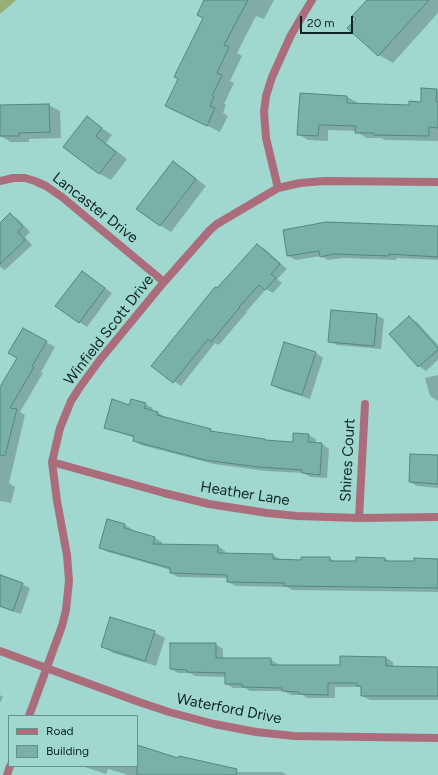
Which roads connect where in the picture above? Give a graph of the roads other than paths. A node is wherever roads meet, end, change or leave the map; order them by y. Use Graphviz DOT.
graph roads {
  1 [pos="312,0"];
  2 [pos="0,181"];
  3 [pos="438,182"];
  4 [pos="278,188"];
  5 [pos="164,282"];
  6 [pos="365,404"];
  7 [pos="52,462"];
  8 [pos="438,517"];
  9 [pos="359,518"];
  10 [pos="0,652"];
  11 [pos="47,668"];
  12 [pos="29,715"];
  13 [pos="438,738"];
  1 -- 4 [label="street"];
  2 -- 5 [label="street, Lancaster Drive"];
  3 -- 4 [label="street, Winfield Scott Drive"];
  4 -- 5 [label="street, Winfield Scott Drive"];
  5 -- 7 [label="street, Winfield Scott Drive"];
  6 -- 9 [label="street, Shires Court"];
  7 -- 9 [label="street, Heather Lane"];
  7 -- 11 [label="street, Winfield Scott Drive"];
  8 -- 9 [label="street, Heather Lane"];
  10 -- 11 [label="street, Waterford Drive"];
  11 -- 12 [label="street, Winfield Scott Drive"];
  11 -- 13 [label="street, Waterford Drive"];
}
